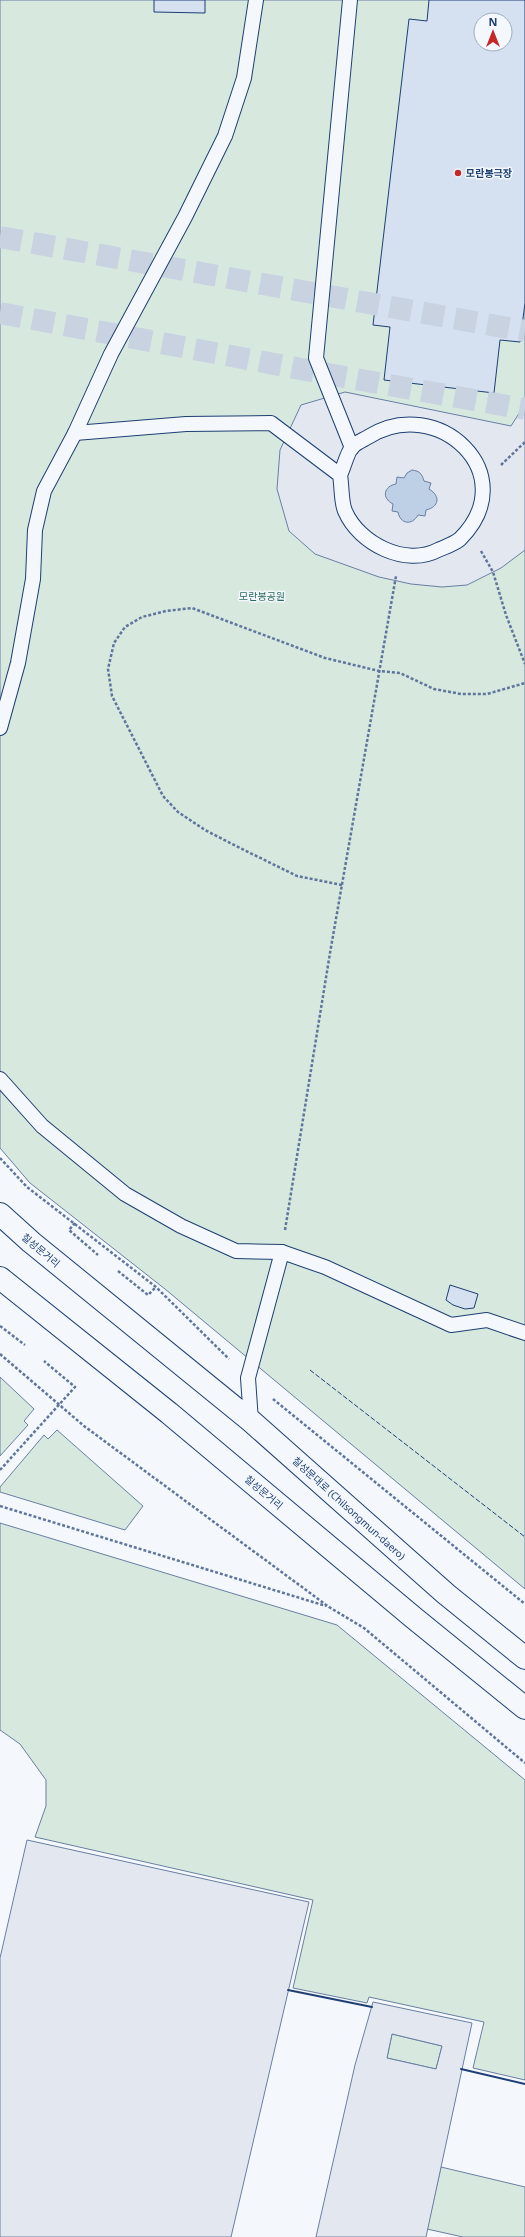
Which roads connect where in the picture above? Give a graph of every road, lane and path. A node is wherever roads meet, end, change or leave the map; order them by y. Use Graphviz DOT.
graph roads {
  1 [pos="256,0"];
  2 [pos="350,0"];
  3 [pos="75,433"];
  4 [pos="525,442"];
  5 [pos="352,448"];
  6 [pos="340,475"];
  7 [pos="484,482"];
  8 [pos="467,528"];
  9 [pos="395,581"];
  10 [pos="525,664"];
  11 [pos="379,671"];
  12 [pos="525,683"];
  13 [pos="0,728"];
  14 [pos="342,885"];
  15 [pos="0,1079"];
  16 [pos="0,1214"];
  17 [pos="75,1223"];
  18 [pos="282,1252"];
  19 [pos="98,1254"];
  20 [pos="118,1271"];
  21 [pos="0,1278"];
  22 [pos="156,1287"];
  23 [pos="0,1326"];
  24 [pos="525,1333"];
  25 [pos="24,1345"];
  26 [pos="0,1354"];
  27 [pos="44,1361"];
  28 [pos="60,1406"];
  29 [pos="251,1421"];
  30 [pos="0,1470"];
  31 [pos="0,1506"];
  32 [pos="330,1607"];
  33 [pos="525,1658"];
  34 [pos="525,1708"];
  35 [pos="525,1763"];
  1 -- 3 [label="lane"];
  2 -- 5 [label="lane"];
  3 -- 6 [label="lane"];
  3 -- 13 [label="lane"];
  4 -- 7 [label="path"];
  5 -- 6 [label="lane"];
  5 -- 7 [label="lane"];
  6 -- 8 [label="lane"];
  7 -- 8 [label="lane"];
  8 -- 10 [label="path"];
  9 -- 11 [label="path"];
  11 -- 12 [label="path"];
  11 -- 14 [label="path"];
  11 -- 14 [label="path"];
  14 -- 18 [label="path"];
  15 -- 18 [label="lane"];
  16 -- 29 [label="main road, 칠성문거리"];
  17 -- 19 [label="path"];
  18 -- 24 [label="lane"];
  18 -- 29 [label="lane"];
  20 -- 22 [label="path"];
  21 -- 34 [label="main road, 칠성문거리"];
  23 -- 25 [label="path"];
  26 -- 28 [label="path"];
  27 -- 28 [label="path"];
  28 -- 30 [label="path"];
  28 -- 32 [label="path"];
  29 -- 33 [label="main road, 칠성문대로 (Chilsongmun-daero)"];
  31 -- 32 [label="path"];
  32 -- 35 [label="path"];
}
